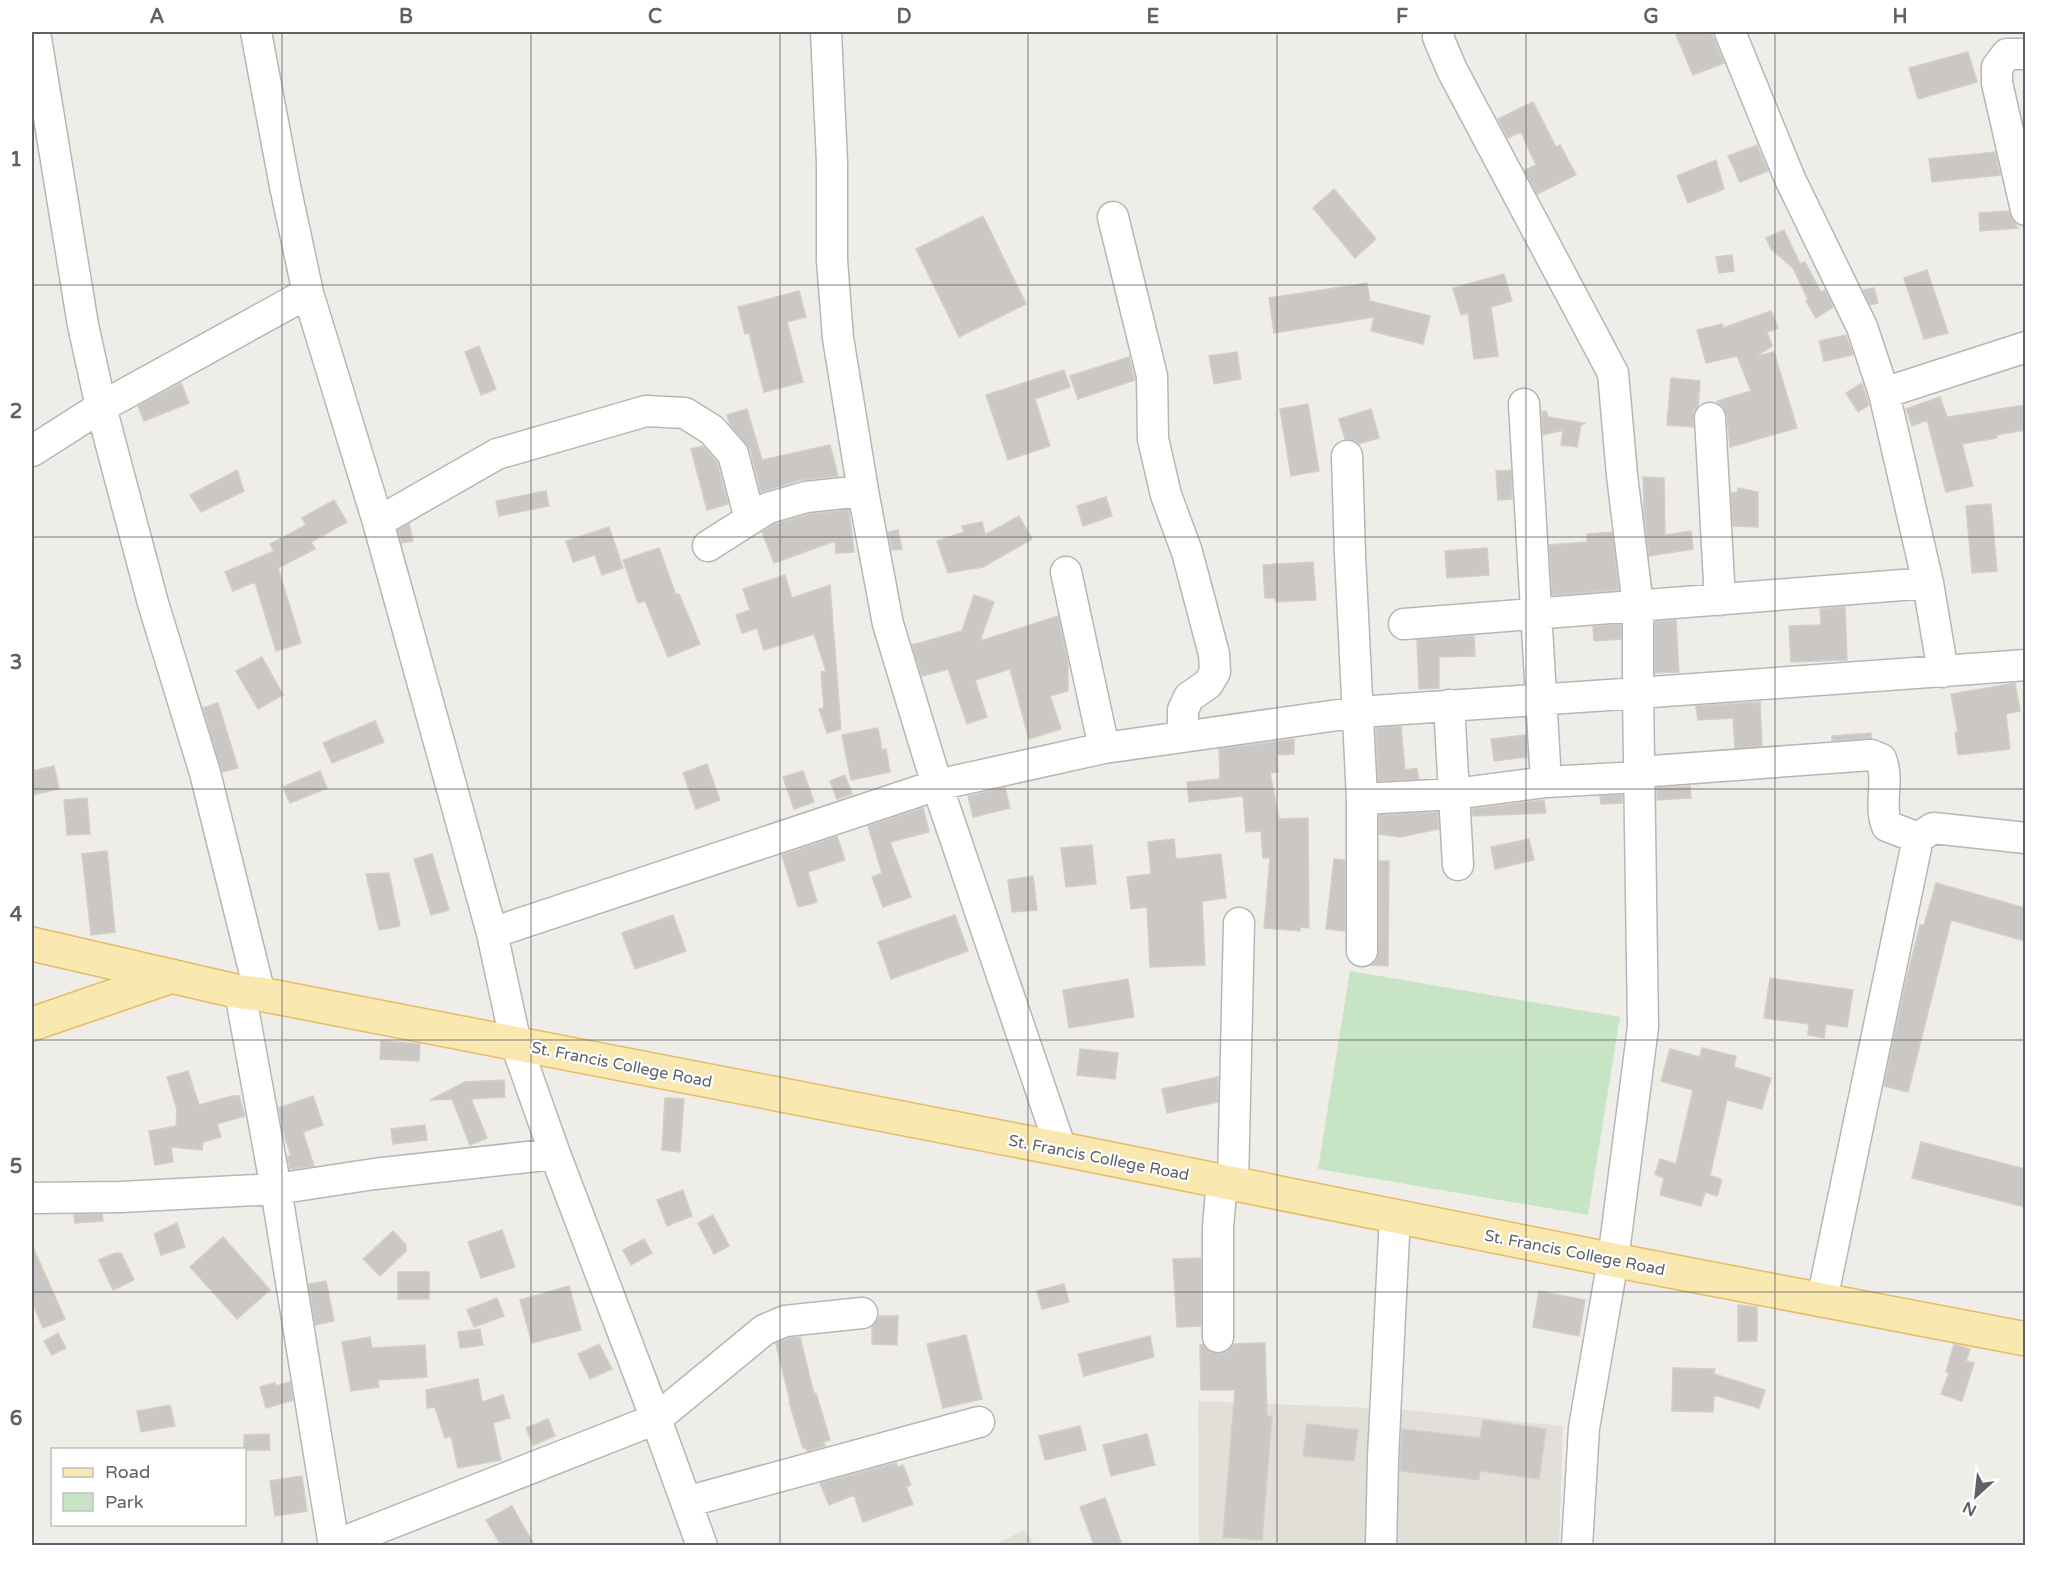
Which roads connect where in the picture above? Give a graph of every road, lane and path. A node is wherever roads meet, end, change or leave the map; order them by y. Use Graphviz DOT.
graph roads {
  1 [pos="35,32"];
  2 [pos="256,32"];
  3 [pos="826,32"];
  4 [pos="1440,32"];
  5 [pos="1730,32"];
  6 [pos="2025,54"];
  7 [pos="2025,210"];
  8 [pos="1113,217"];
  9 [pos="308,293"];
  10 [pos="2025,347"];
  11 [pos="1884,393"];
  12 [pos="1524,404"];
  13 [pos="101,407"];
  14 [pos="1710,418"];
  15 [pos="32,451"];
  16 [pos="1347,456"];
  17 [pos="862,491"];
  18 [pos="750,519"];
  19 [pos="378,522"];
  20 [pos="708,546"];
  21 [pos="1066,572"];
  22 [pos="1928,583"];
  23 [pos="1719,600"];
  24 [pos="1638,606"];
  25 [pos="1536,614"];
  26 [pos="1404,624"];
  27 [pos="2025,664"];
  28 [pos="1943,672"];
  29 [pos="1638,693"];
  30 [pos="1543,700"];
  31 [pos="1449,705"];
  32 [pos="1359,712"];
  33 [pos="1183,736"];
  34 [pos="1104,748"];
  35 [pos="1639,775"];
  36 [pos="1546,782"];
  37 [pos="938,785"];
  38 [pos="1454,794"];
  39 [pos="1362,799"];
  40 [pos="1918,838"];
  41 [pos="2025,838"];
  42 [pos="1458,865"];
  43 [pos="1239,924"];
  44 [pos="492,933"];
  45 [pos="32,944"];
  46 [pos="1362,951"];
  47 [pos="172,976"];
  48 [pos="250,993"];
  49 [pos="32,1024"];
  50 [pos="516,1044"];
  51 [pos="1061,1149"];
  52 [pos="555,1154"];
  53 [pos="1227,1182"];
  54 [pos="276,1189"];
  55 [pos="32,1198"];
  56 [pos="1395,1215"];
  57 [pos="1613,1260"];
  58 [pos="1822,1300"];
  59 [pos="862,1313"];
  60 [pos="1218,1337"];
  61 [pos="2025,1339"];
  62 [pos="656,1419"];
  63 [pos="979,1422"];
  64 [pos="686,1502"];
  65 [pos="334,1545"];
  66 [pos="702,1545"];
  67 [pos="1381,1545"];
  68 [pos="1576,1545"];
  1 -- 13 [label="street"];
  2 -- 9 [label="street"];
  3 -- 17 [label="street"];
  4 -- 24 [label="street"];
  5 -- 11 [label="street"];
  6 -- 7 [label="street"];
  8 -- 33 [label="street"];
  9 -- 13 [label="street"];
  9 -- 19 [label="street"];
  10 -- 11 [label="street"];
  11 -- 22 [label="street"];
  12 -- 25 [label="street"];
  13 -- 15 [label="street"];
  13 -- 48 [label="street"];
  14 -- 23 [label="street"];
  16 -- 32 [label="street"];
  17 -- 18 [label="street"];
  17 -- 37 [label="street"];
  18 -- 19 [label="street"];
  18 -- 20 [label="street"];
  19 -- 44 [label="street"];
  21 -- 34 [label="street"];
  22 -- 23 [label="street"];
  22 -- 28 [label="street"];
  23 -- 24 [label="street"];
  24 -- 25 [label="street"];
  24 -- 29 [label="street"];
  25 -- 26 [label="street"];
  25 -- 30 [label="street"];
  27 -- 28 [label="street"];
  28 -- 29 [label="street"];
  29 -- 30 [label="street"];
  29 -- 35 [label="street"];
  30 -- 31 [label="street"];
  30 -- 36 [label="street"];
  31 -- 32 [label="street"];
  31 -- 38 [label="street"];
  32 -- 33 [label="street"];
  32 -- 39 [label="street"];
  33 -- 34 [label="street"];
  34 -- 37 [label="street"];
  35 -- 36 [label="street"];
  35 -- 40 [label="street"];
  35 -- 57 [label="street"];
  36 -- 38 [label="street"];
  37 -- 44 [label="street"];
  37 -- 51 [label="street"];
  38 -- 39 [label="street"];
  38 -- 42 [label="street"];
  39 -- 46 [label="street"];
  40 -- 41 [label="street"];
  40 -- 58 [label="street"];
  43 -- 53 [label="street"];
  44 -- 50 [label="street"];
  45 -- 47 [label="main road, St. Francis College Road"];
  47 -- 48 [label="main road, St. Francis College Road"];
  47 -- 49 [label="main road"];
  48 -- 50 [label="main road, St. Francis College Road"];
  48 -- 54 [label="street"];
  50 -- 51 [label="main road, St. Francis College Road"];
  50 -- 52 [label="street"];
  51 -- 53 [label="main road, St. Francis College Road"];
  52 -- 54 [label="street"];
  52 -- 62 [label="street"];
  53 -- 56 [label="main road, St. Francis College Road"];
  53 -- 60 [label="street"];
  54 -- 55 [label="street"];
  54 -- 65 [label="street"];
  56 -- 57 [label="main road, St. Francis College Road"];
  56 -- 67 [label="street"];
  57 -- 58 [label="main road, St. Francis College Road"];
  57 -- 68 [label="street"];
  58 -- 61 [label="main road, St. Francis College Road"];
  59 -- 62 [label="street"];
  62 -- 64 [label="street"];
  62 -- 65 [label="street"];
  63 -- 64 [label="street"];
  64 -- 66 [label="street"];
}
